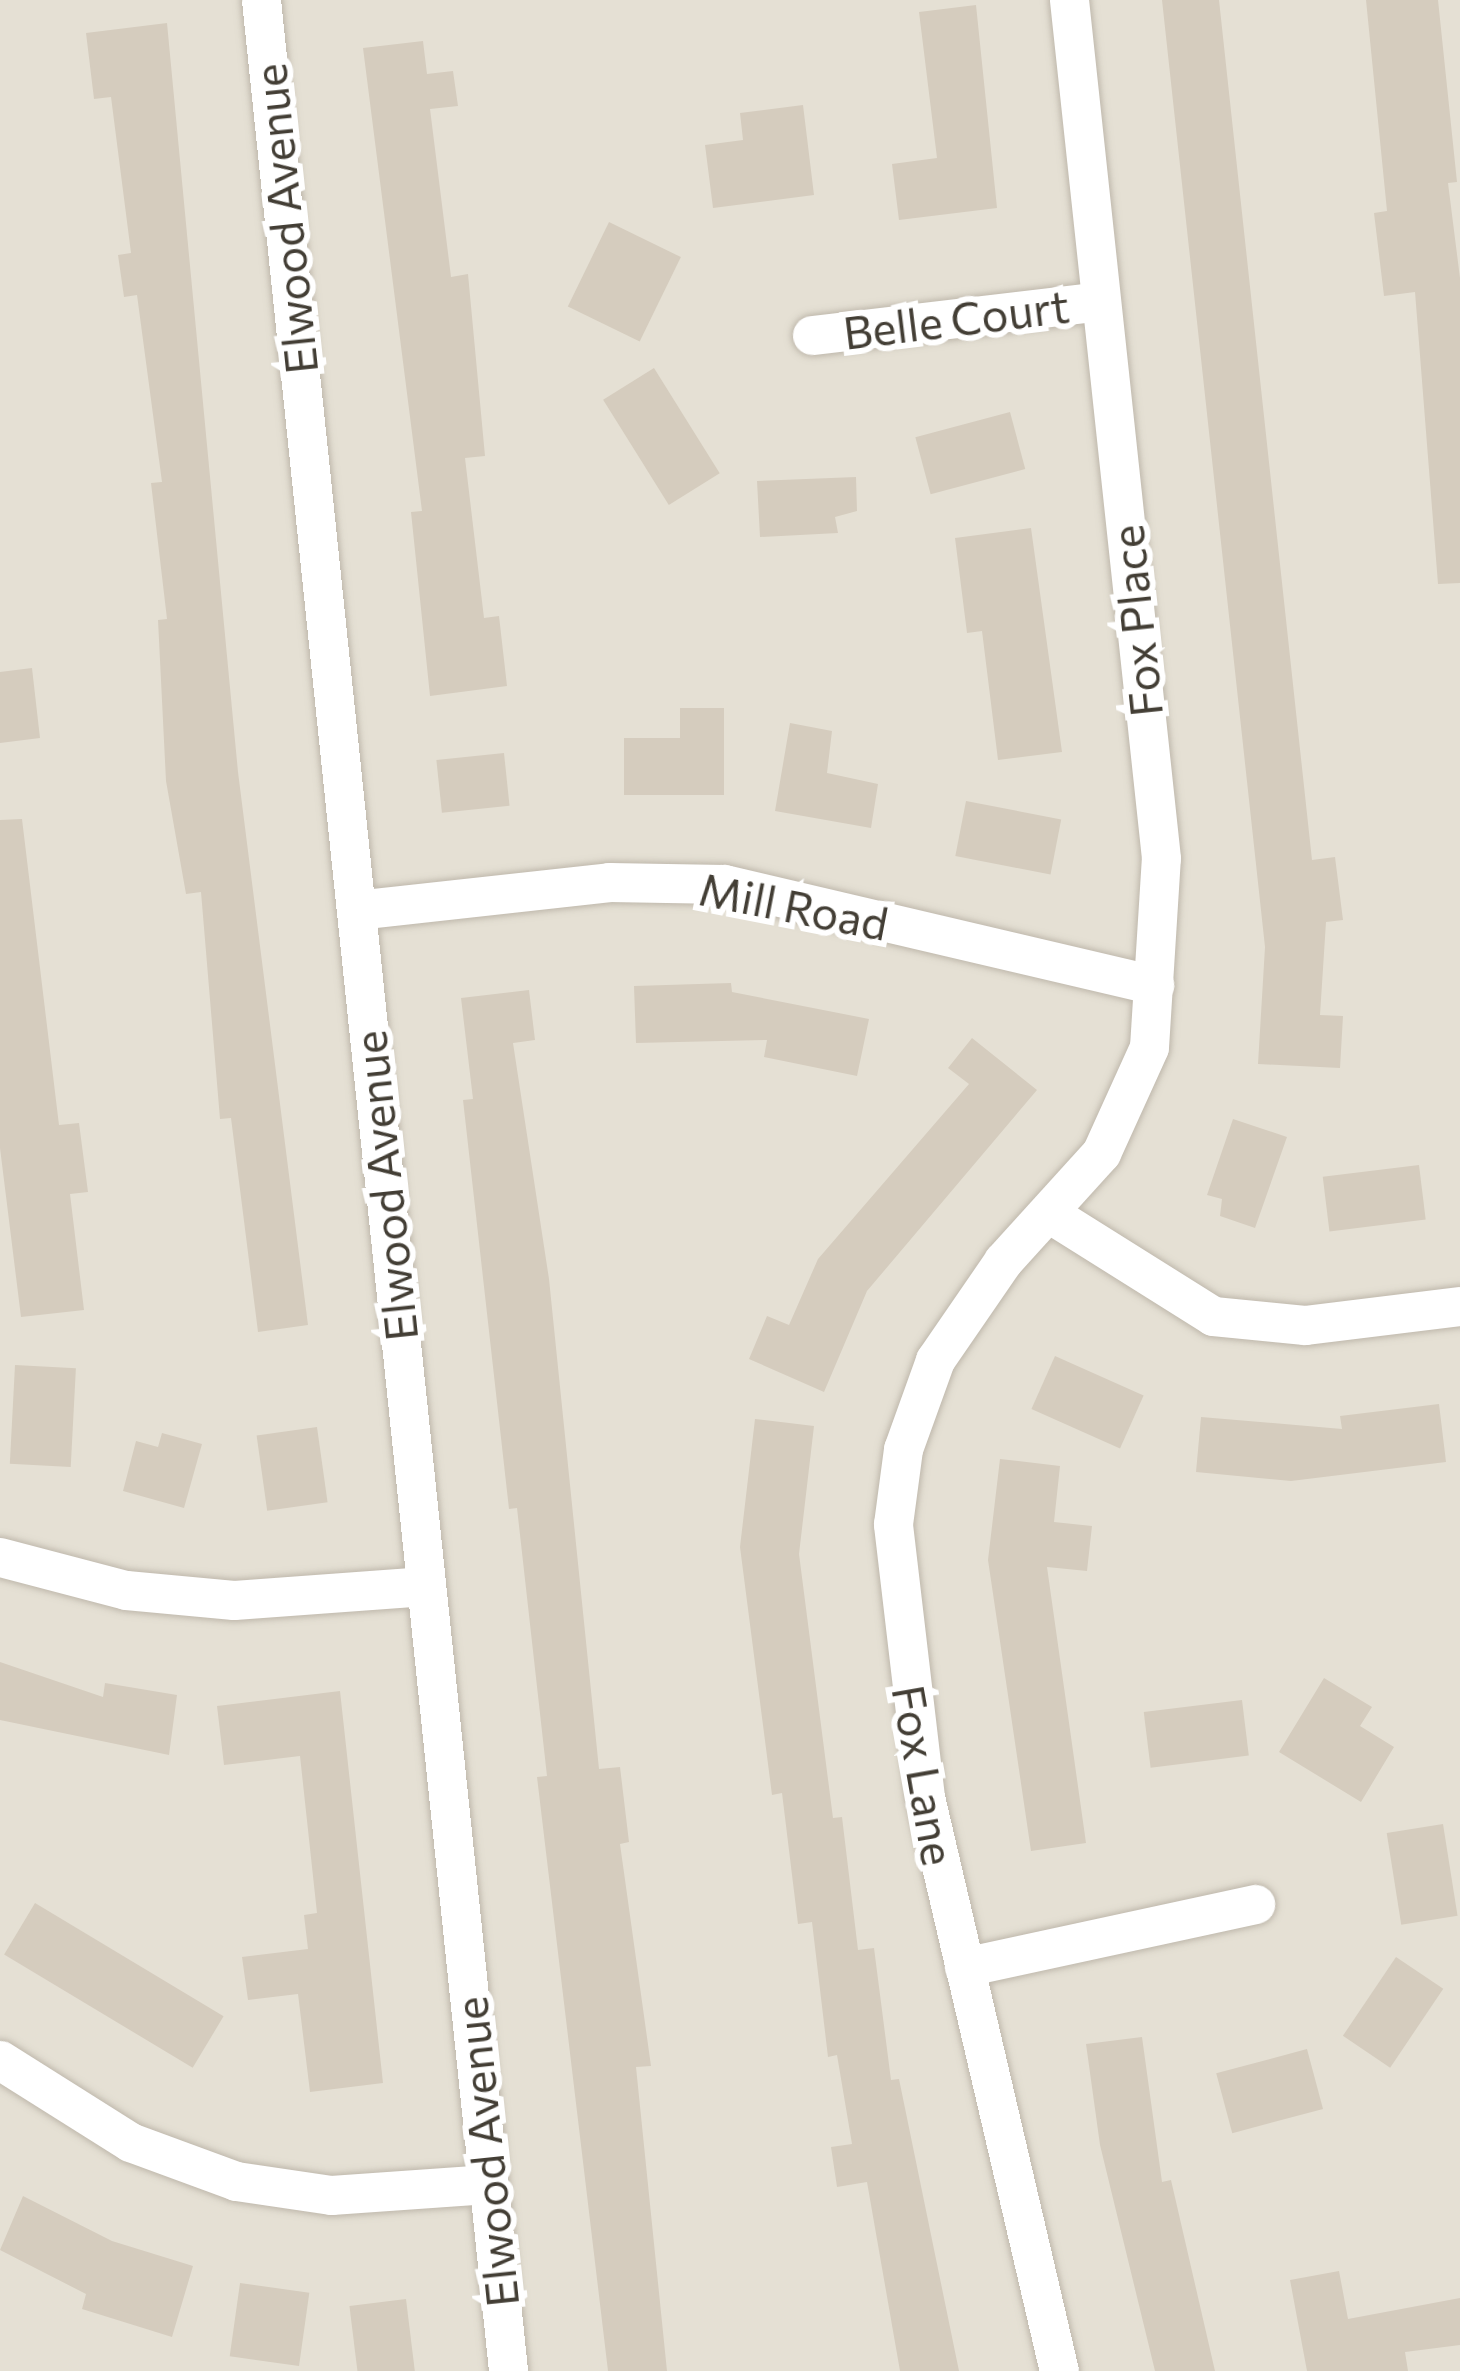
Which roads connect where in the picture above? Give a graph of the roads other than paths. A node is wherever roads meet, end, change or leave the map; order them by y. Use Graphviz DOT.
graph roads {
  1 [pos="261,0"];
  2 [pos="1069,0"];
  3 [pos="1100,301"];
  4 [pos="812,335"];
  5 [pos="356,910"];
  6 [pos="1154,985"];
  7 [pos="1052,1215"];
  8 [pos="1460,1306"];
  9 [pos="0,1557"];
  10 [pos="425,1586"];
  11 [pos="1255,1904"];
  12 [pos="964,1966"];
  13 [pos="0,2060"];
  14 [pos="488,2184"];
  15 [pos="508,2371"];
  16 [pos="1059,2371"];
  1 -- 5 [label="street, Elwood Avenue"];
  2 -- 3 [label="street, Fox Place"];
  3 -- 4 [label="street, Belle Court"];
  3 -- 6 [label="street, Fox Place"];
  5 -- 6 [label="street, Mill Road"];
  5 -- 10 [label="street, Elwood Avenue"];
  6 -- 7 [label="street, Fox Place"];
  7 -- 8 [label="street"];
  7 -- 12 [label="street, Fox Lane"];
  9 -- 10 [label="street"];
  10 -- 14 [label="street, Elwood Avenue"];
  11 -- 12 [label="street"];
  12 -- 16 [label="street, Fox Lane"];
  13 -- 14 [label="street"];
  14 -- 15 [label="street, Elwood Avenue"];
}
